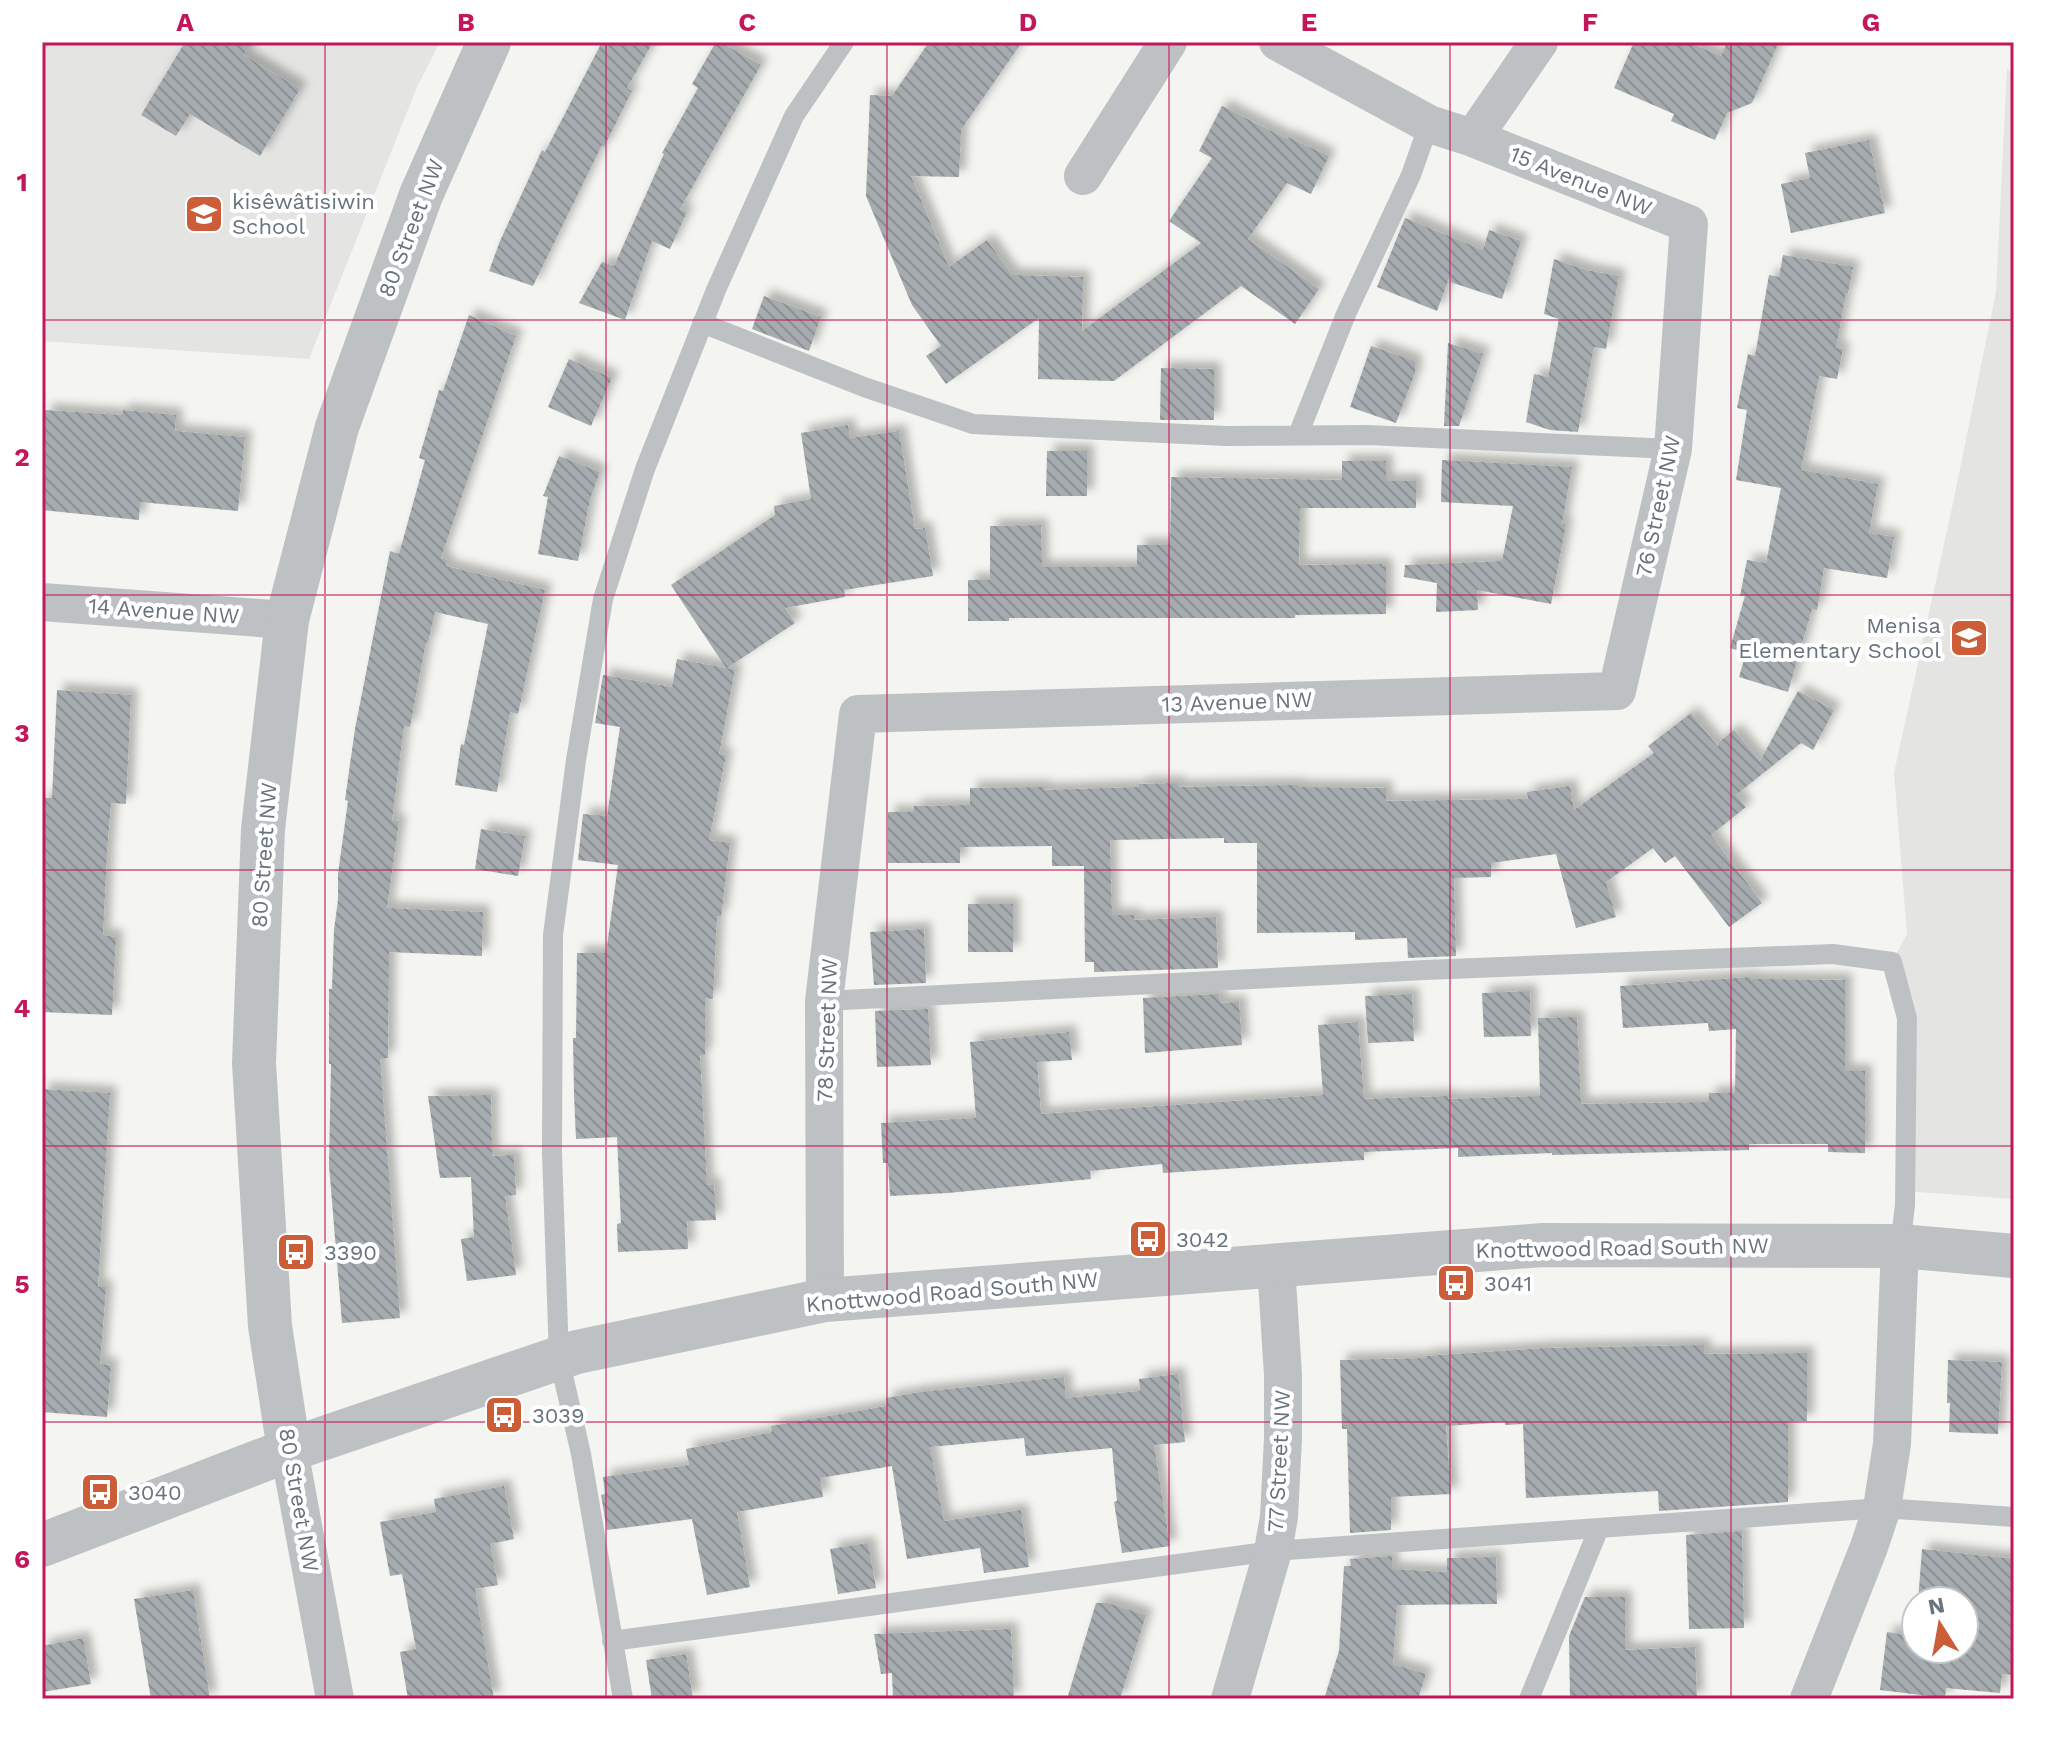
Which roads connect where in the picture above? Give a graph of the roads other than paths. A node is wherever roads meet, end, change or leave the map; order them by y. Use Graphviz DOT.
graph roads {
  1 [pos="489,42"];
  2 [pos="844,42"];
  3 [pos="1168,42"];
  4 [pos="1278,42"];
  5 [pos="1539,42"];
  6 [pos="1429,124"];
  7 [pos="1473,138"];
  8 [pos="1083,176"];
  9 [pos="1689,224"];
  10 [pos="702,323"];
  11 [pos="1298,435"];
  12 [pos="1673,449"];
  13 [pos="42,602"];
  14 [pos="287,620"];
  15 [pos="1617,691"];
  16 [pos="858,714"];
  17 [pos="824,1001"];
  18 [pos="1900,1246"];
  19 [pos="2014,1256"];
  20 [pos="1276,1265"];
  21 [pos="825,1300"];
  22 [pos="559,1358"];
  23 [pos="289,1450"];
  24 [pos="1882,1508"];
  25 [pos="2014,1517"];
  26 [pos="1599,1528"];
  27 [pos="42,1545"];
  28 [pos="1273,1551"];
  29 [pos="612,1641"];
  30 [pos="335,1699"];
  31 [pos="623,1699"];
  32 [pos="1230,1699"];
  33 [pos="1529,1699"];
  34 [pos="1809,1699"];
  1 -- 14 [label="street, 80 Street NW"];
  2 -- 10 [label="lane"];
  3 -- 8 [label="street"];
  4 -- 6 [label="street, 15 Avenue NW"];
  5 -- 7 [label="street"];
  6 -- 7 [label="street, 15 Avenue NW"];
  6 -- 11 [label="lane"];
  7 -- 9 [label="street, 15 Avenue NW"];
  9 -- 12 [label="street, 76 Street NW"];
  10 -- 11 [label="lane"];
  10 -- 22 [label="lane"];
  11 -- 12 [label="lane"];
  12 -- 15 [label="street, 76 Street NW"];
  13 -- 14 [label="street, 14 Avenue NW"];
  14 -- 23 [label="street, 80 Street NW"];
  15 -- 16 [label="street, 13 Avenue NW"];
  16 -- 17 [label="street, 78 Street NW"];
  17 -- 18 [label="lane"];
  17 -- 21 [label="street, 78 Street NW"];
  18 -- 19 [label="street, Knottwood Road South NW"];
  18 -- 20 [label="street, Knottwood Road South NW"];
  18 -- 24 [label="street"];
  20 -- 21 [label="street, Knottwood Road South NW"];
  20 -- 28 [label="street, 77 Street NW"];
  21 -- 22 [label="street, Knottwood Road South NW"];
  22 -- 23 [label="street, Knottwood Road South NW"];
  22 -- 29 [label="lane"];
  23 -- 27 [label="street, Knottwood Road South NW"];
  23 -- 30 [label="street, 80 Street NW"];
  24 -- 25 [label="lane"];
  24 -- 26 [label="lane"];
  24 -- 34 [label="street"];
  26 -- 28 [label="lane"];
  26 -- 33 [label="lane"];
  28 -- 29 [label="lane"];
  28 -- 32 [label="street, 77 Street NW"];
  29 -- 31 [label="lane"];
}
